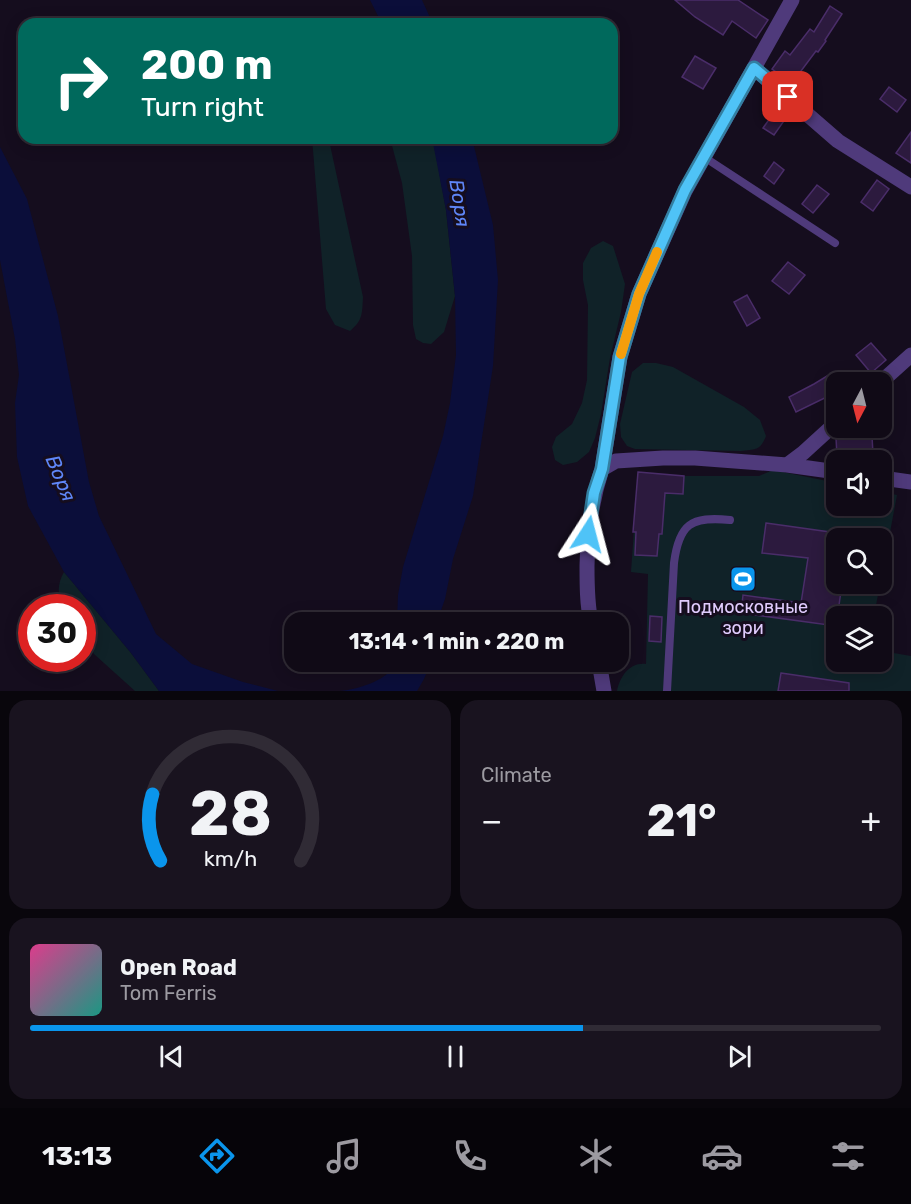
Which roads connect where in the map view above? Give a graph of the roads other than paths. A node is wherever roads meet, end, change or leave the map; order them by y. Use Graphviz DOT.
graph roads {
  1 [pos="792,0"];
  2 [pos="754,68"];
  3 [pos="704,158"];
  4 [pos="911,187"];
  5 [pos="835,243"];
  6 [pos="911,355"];
  7 [pos="892,372"];
  8 [pos="826,432"];
  9 [pos="787,465"];
  10 [pos="602,469"];
  11 [pos="826,470"];
  12 [pos="892,479"];
  13 [pos="911,482"];
  14 [pos="730,520"];
  15 [pos="589,612"];
  16 [pos="601,672"];
  17 [pos="604,691"];
  18 [pos="667,691"];
  1 -- 2 [label="street"];
  2 -- 3 [label="street"];
  2 -- 4 [label="street"];
  3 -- 5 [label="lane"];
  3 -- 10 [label="street"];
  6 -- 7 [label="street"];
  8 -- 9 [label="street"];
  9 -- 10 [label="street"];
  9 -- 11 [label="street"];
  10 -- 15 [label="street"];
  12 -- 13 [label="street"];
  14 -- 18 [label="lane"];
  16 -- 17 [label="street"];
}
